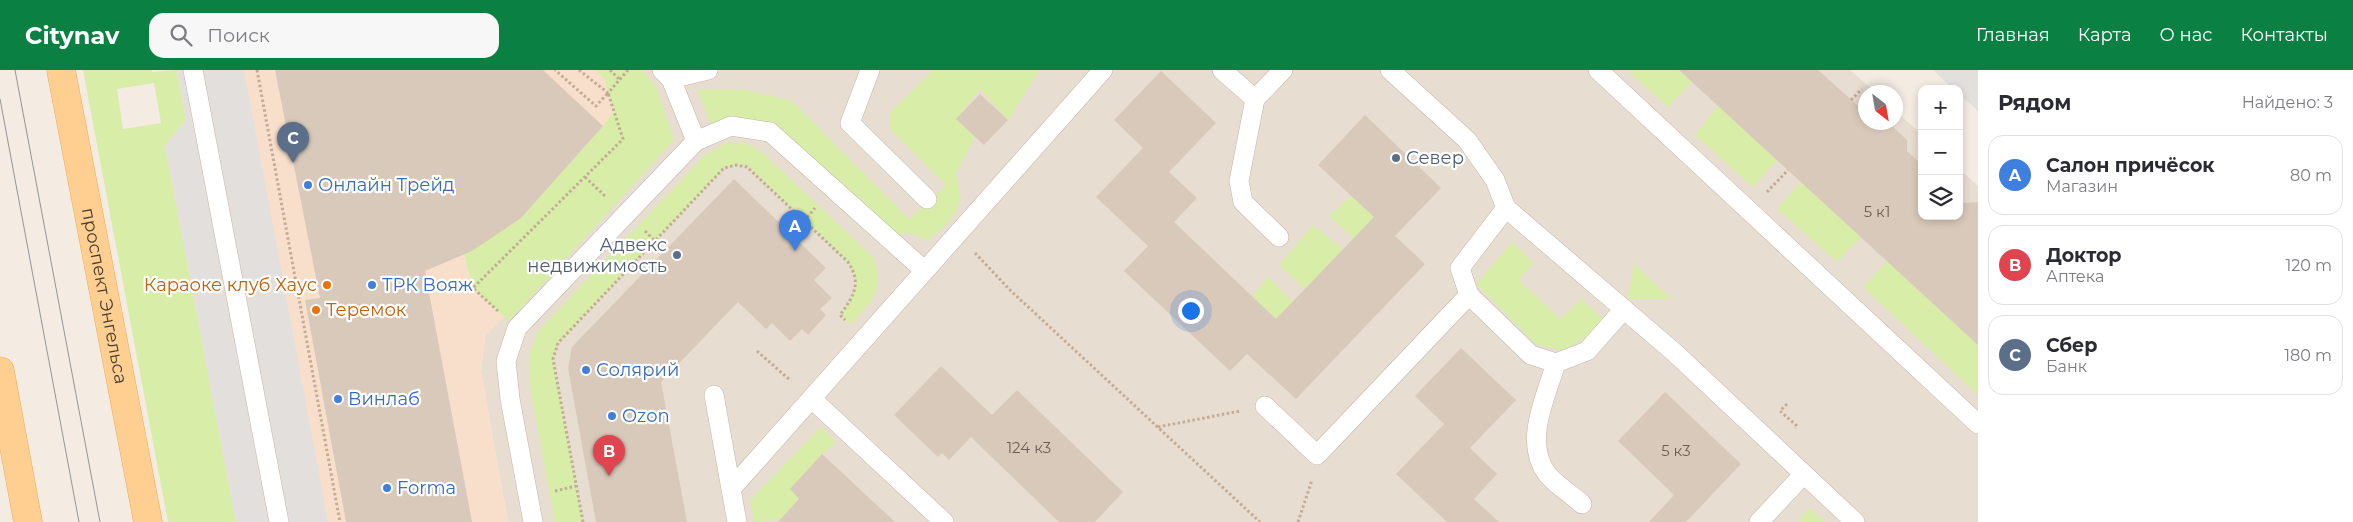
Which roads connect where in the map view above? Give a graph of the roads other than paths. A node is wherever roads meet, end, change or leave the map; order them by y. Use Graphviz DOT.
graph roads {
  1 [pos="61,70"];
  2 [pos="193,70"];
  3 [pos="708,70"];
  4 [pos="870,70"];
  5 [pos="1103,70"];
  6 [pos="1222,70"];
  7 [pos="1283,70"];
  8 [pos="1390,70"];
  9 [pos="1598,70"];
  10 [pos="666,74"];
  11 [pos="1255,100"];
  12 [pos="696,141"];
  13 [pos="927,199"];
  14 [pos="1506,208"];
  15 [pos="1279,237"];
  16 [pos="925,271"];
  17 [pos="1469,294"];
  18 [pos="1624,309"];
  19 [pos="1556,363"];
  20 [pos="0,371"];
  21 [pos="714,395"];
  22 [pos="812,399"];
  23 [pos="1265,406"];
  24 [pos="1978,424"];
  25 [pos="1803,475"];
  26 [pos="731,489"];
  27 [pos="1582,504"];
  28 [pos="28,522"];
  29 [pos="148,522"];
  30 [pos="279,522"];
  31 [pos="533,522"];
  32 [pos="737,522"];
  33 [pos="944,522"];
  34 [pos="1759,522"];
  35 [pos="1854,522"];
  1 -- 29 [label="main road, проспект Энгельса"];
  2 -- 30 [label="lane"];
  3 -- 10 [label="lane"];
  4 -- 13 [label="lane"];
  5 -- 16 [label="lane"];
  6 -- 11 [label="lane"];
  7 -- 11 [label="lane"];
  8 -- 14 [label="lane"];
  9 -- 24 [label="lane"];
  10 -- 12 [label="lane"];
  11 -- 15 [label="lane"];
  12 -- 16 [label="lane"];
  12 -- 31 [label="lane"];
  14 -- 17 [label="lane"];
  14 -- 18 [label="lane"];
  16 -- 22 [label="lane"];
  17 -- 19 [label="lane"];
  17 -- 23 [label="lane"];
  18 -- 19 [label="lane"];
  18 -- 25 [label="lane"];
  19 -- 27 [label="lane"];
  20 -- 28 [label="main road"];
  21 -- 26 [label="lane"];
  22 -- 26 [label="lane"];
  22 -- 33 [label="lane"];
  25 -- 34 [label="lane"];
  25 -- 35 [label="lane"];
  26 -- 32 [label="lane"];
}
